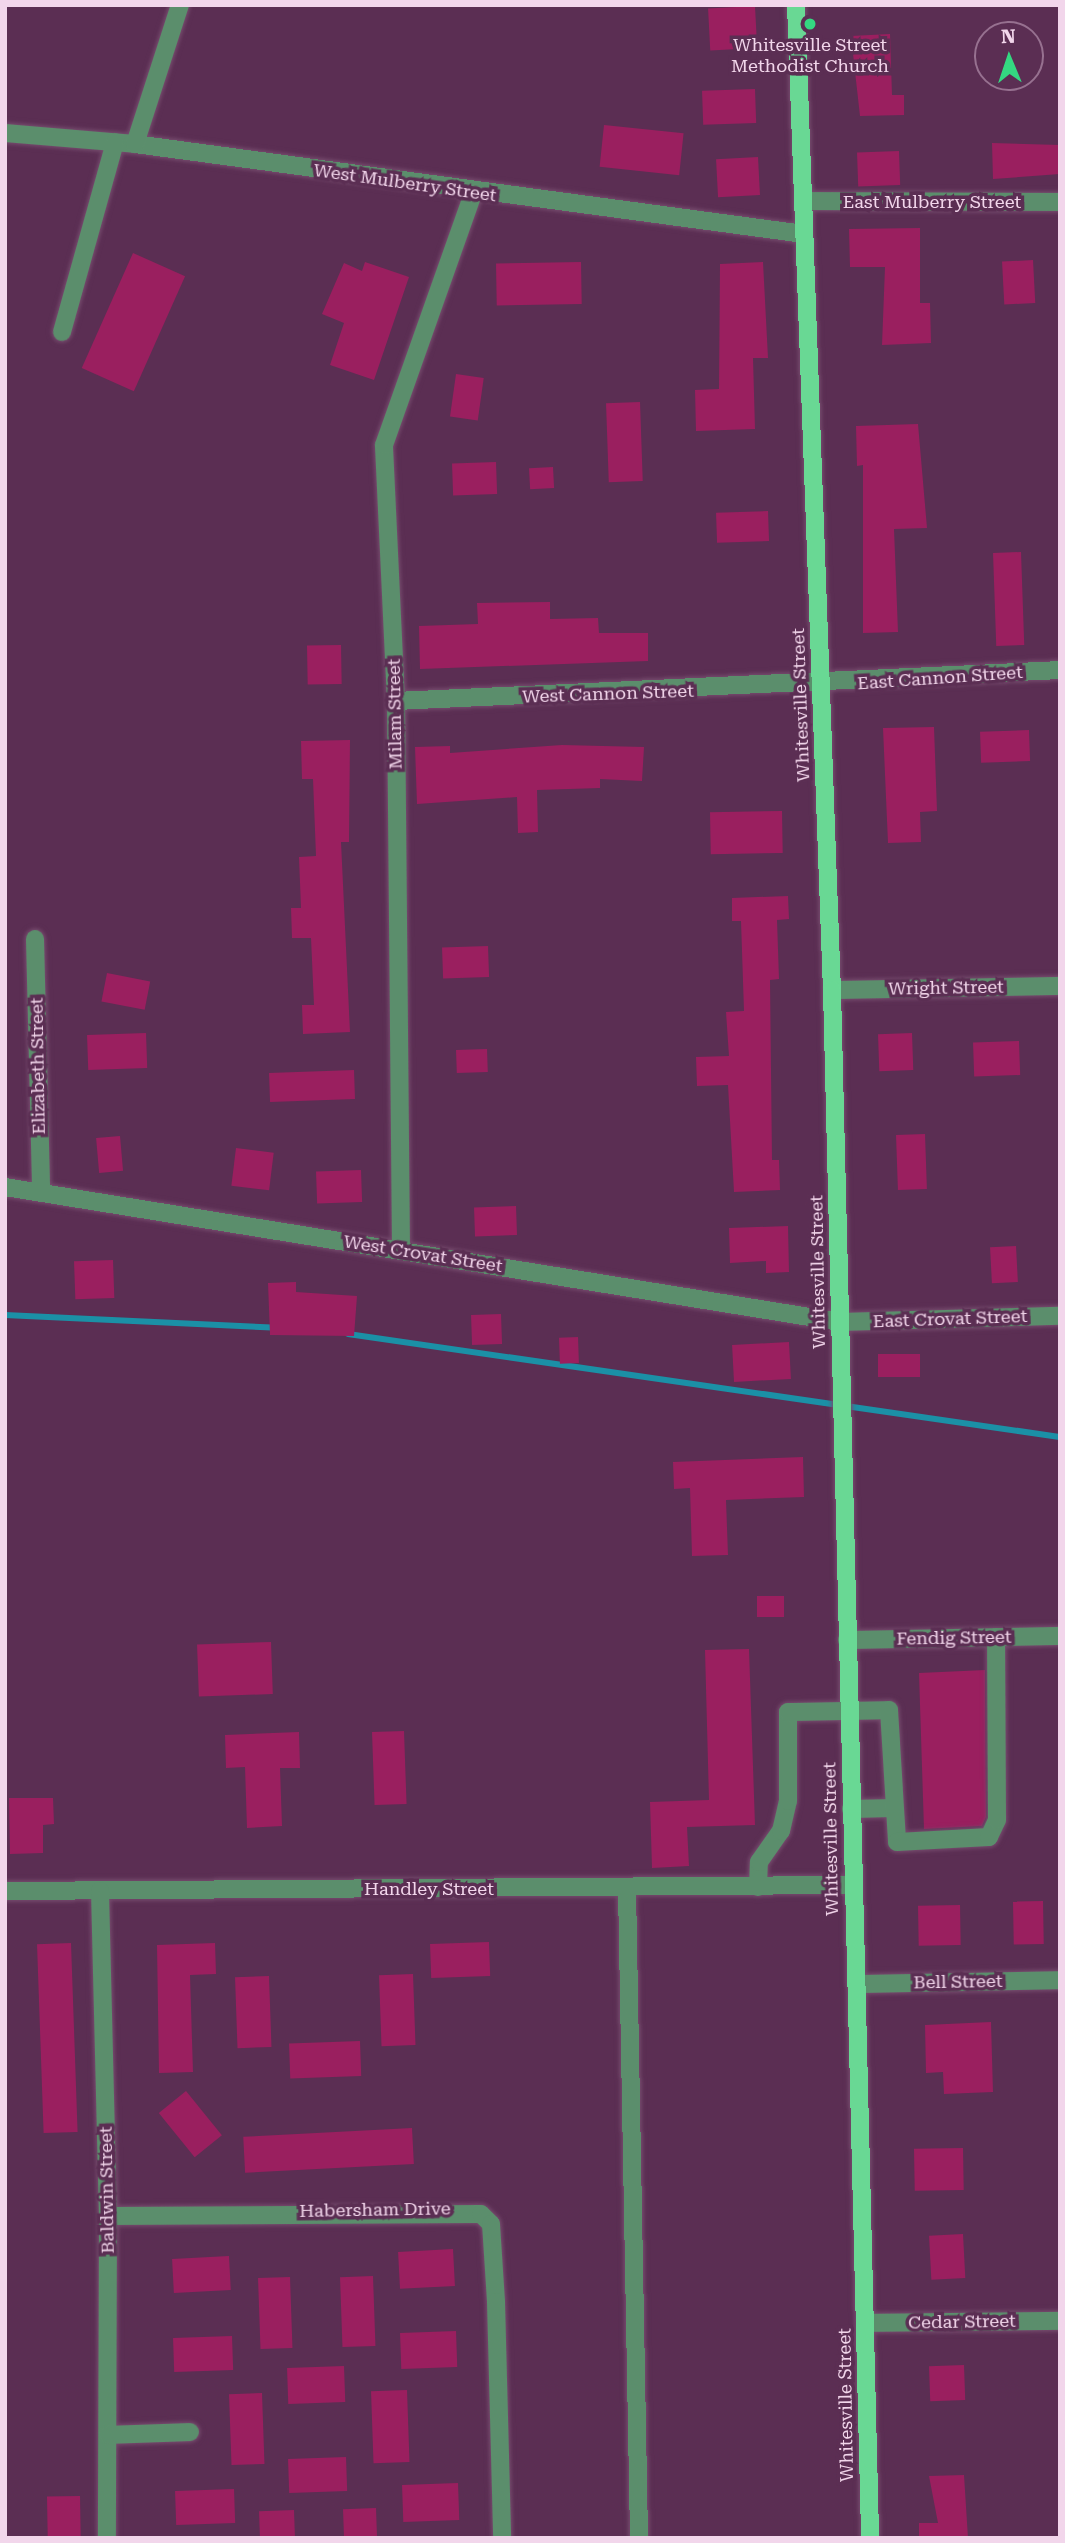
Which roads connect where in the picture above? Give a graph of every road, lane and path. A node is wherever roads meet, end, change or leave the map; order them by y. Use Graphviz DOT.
graph roads {
  1 [pos="180,5"];
  2 [pos="796,5"];
  3 [pos="5,133"];
  4 [pos="116,142"];
  5 [pos="135,144"];
  6 [pos="473,194"];
  7 [pos="803,201"];
  8 [pos="1060,202"];
  9 [pos="804,234"];
  10 [pos="62,332"];
  11 [pos="1060,670"];
  12 [pos="821,686"];
  13 [pos="396,701"];
  14 [pos="35,939"];
  15 [pos="1060,986"];
  16 [pos="832,990"];
  17 [pos="5,1187"];
  18 [pos="41,1192"];
  19 [pos="401,1251"];
  20 [pos="1060,1316"];
  21 [pos="840,1322"];
  22 [pos="1060,1636"];
  23 [pos="996,1637"];
  24 [pos="847,1640"];
  25 [pos="849,1707"];
  26 [pos="894,1808"];
  27 [pos="851,1809"];
  28 [pos="853,1885"];
  29 [pos="758,1887"];
  30 [pos="627,1888"];
  31 [pos="5,1891"];
  32 [pos="100,1891"];
  33 [pos="1060,1980"];
  34 [pos="857,1984"];
  35 [pos="108,2216"];
  36 [pos="1060,2321"];
  37 [pos="865,2323"];
  38 [pos="190,2432"];
  39 [pos="108,2435"];
  40 [pos="107,2538"];
  41 [pos="502,2538"];
  42 [pos="639,2538"];
  43 [pos="870,2538"];
  1 -- 5 [label="street"];
  2 -- 7 [label="main road, Whitesville Street"];
  3 -- 4 [label="street, West Mulberry Street"];
  4 -- 5 [label="street, West Mulberry Street"];
  4 -- 10 [label="street"];
  5 -- 6 [label="street, West Mulberry Street"];
  6 -- 9 [label="street, West Mulberry Street"];
  6 -- 13 [label="street, Milam Street"];
  7 -- 8 [label="street, East Mulberry Street"];
  7 -- 9 [label="main road, Whitesville Street"];
  9 -- 12 [label="main road, Whitesville Street"];
  11 -- 12 [label="street, East Cannon Street"];
  12 -- 13 [label="street, West Cannon Street"];
  12 -- 16 [label="main road, Whitesville Street"];
  13 -- 19 [label="street, Milam Street"];
  14 -- 18 [label="street, Elizabeth Street"];
  15 -- 16 [label="street, Wright Street"];
  16 -- 21 [label="main road, Whitesville Street"];
  17 -- 18 [label="street, West Crovat Street"];
  18 -- 19 [label="street, West Crovat Street"];
  19 -- 21 [label="street, West Crovat Street"];
  20 -- 21 [label="street, East Crovat Street"];
  21 -- 24 [label="main road, Whitesville Street"];
  22 -- 23 [label="street, Fendig Street"];
  23 -- 24 [label="street, Fendig Street"];
  23 -- 26 [label="street"];
  24 -- 25 [label="main road, Whitesville Street"];
  25 -- 26 [label="street"];
  25 -- 27 [label="main road, Whitesville Street"];
  25 -- 29 [label="street"];
  26 -- 27 [label="street"];
  27 -- 28 [label="main road, Whitesville Street"];
  28 -- 29 [label="street, Handley Street"];
  28 -- 34 [label="main road, Whitesville Street"];
  29 -- 30 [label="street, Handley Street"];
  30 -- 32 [label="street, Handley Street"];
  30 -- 42 [label="street"];
  31 -- 32 [label="street, Handley Street"];
  32 -- 35 [label="street, Baldwin Street"];
  33 -- 34 [label="street, Bell Street"];
  34 -- 37 [label="main road, Whitesville Street"];
  35 -- 39 [label="street, Baldwin Street"];
  35 -- 41 [label="street, Habersham Drive"];
  36 -- 37 [label="street, Cedar Street"];
  37 -- 43 [label="main road, Whitesville Street"];
  38 -- 39 [label="street"];
  39 -- 40 [label="street, Baldwin Street"];
}
